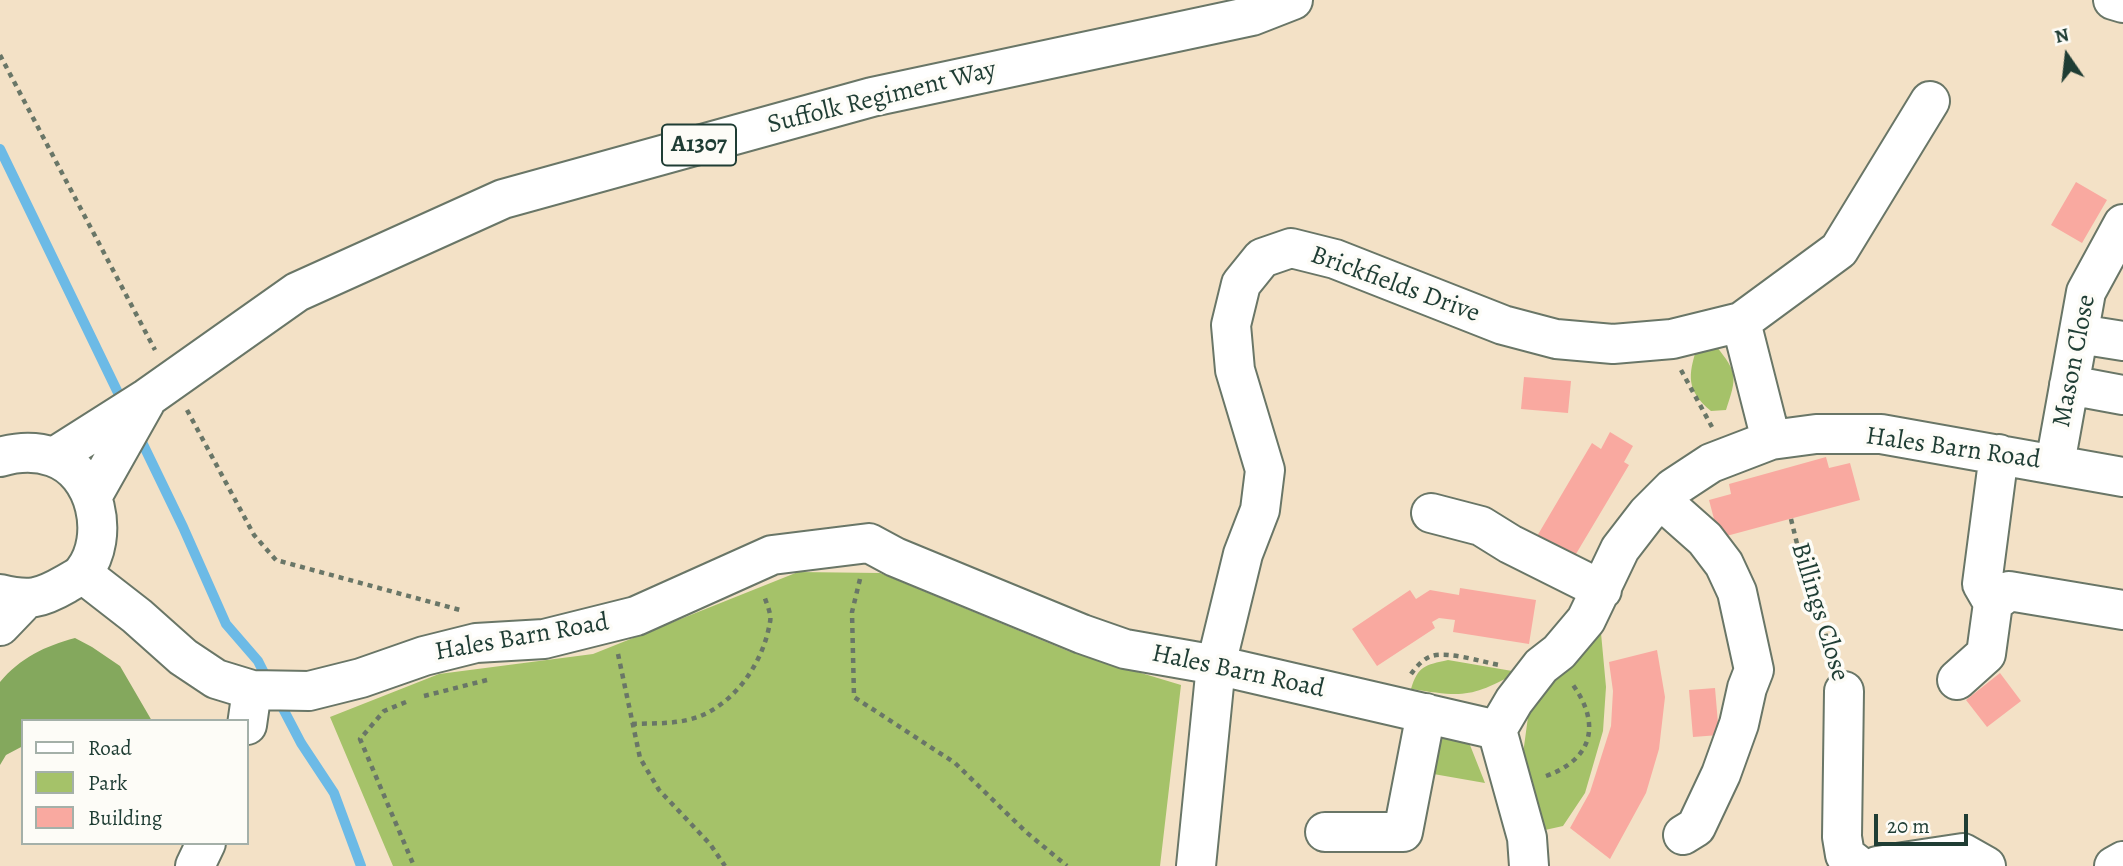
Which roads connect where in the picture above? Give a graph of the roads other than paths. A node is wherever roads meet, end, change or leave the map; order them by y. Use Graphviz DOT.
graph roads {
  1 [pos="1293,0"];
  2 [pos="2113,0"];
  3 [pos="2123,3"];
  4 [pos="1930,101"];
  5 [pos="2123,224"];
  6 [pos="1741,322"];
  7 [pos="2079,334"];
  8 [pos="2123,341"];
  9 [pos="2069,385"];
  10 [pos="2123,395"];
  11 [pos="134,414"];
  12 [pos="1771,439"];
  13 [pos="1999,454"];
  14 [pos="0,457"];
  15 [pos="54,457"];
  16 [pos="2055,464"];
  17 [pos="2123,477"];
  18 [pos="92,497"];
  19 [pos="1661,500"];
  20 [pos="1431,513"];
  21 [pos="83,574"];
  22 [pos="1602,590"];
  23 [pos="1993,603"];
  24 [pos="8,607"];
  25 [pos="2123,610"];
  26 [pos="1216,665"];
  27 [pos="1957,680"];
  28 [pos="1844,691"];
  29 [pos="252,702"];
  30 [pos="1426,713"];
  31 [pos="1497,730"];
  32 [pos="1325,832"];
  33 [pos="1683,835"];
  34 [pos="205,845"];
  35 [pos="2123,862"];
  36 [pos="195,866"];
  37 [pos="1196,866"];
  38 [pos="1529,866"];
  39 [pos="1859,866"];
  40 [pos="1877,866"];
  41 [pos="1986,866"];
  42 [pos="2115,866"];
  1 -- 11 [label="street, Suffolk Regiment Way / A1307"];
  2 -- 3 [label="street"];
  4 -- 6 [label="street, Brickfields Drive"];
  5 -- 7 [label="street, Mason Close"];
  6 -- 12 [label="street"];
  6 -- 26 [label="street, Brickfields Drive"];
  7 -- 8 [label="street"];
  7 -- 9 [label="street, Mason Close"];
  9 -- 10 [label="street"];
  9 -- 16 [label="street, Mason Close"];
  11 -- 15 [label="street, Suffolk Regiment Way"];
  11 -- 18 [label="street"];
  12 -- 13 [label="street, Hales Barn Road"];
  12 -- 19 [label="street, Hales Barn Road"];
  13 -- 16 [label="street, Hales Barn Road"];
  13 -- 23 [label="street"];
  14 -- 15 [label="street"];
  15 -- 18 [label="street"];
  16 -- 17 [label="street, Hales Barn Road"];
  18 -- 21 [label="street"];
  19 -- 22 [label="street, Hales Barn Road"];
  19 -- 33 [label="street"];
  20 -- 22 [label="street"];
  21 -- 24 [label="street"];
  21 -- 29 [label="street, Hales Barn Road"];
  22 -- 31 [label="street, Hales Barn Road"];
  23 -- 25 [label="street"];
  23 -- 27 [label="street"];
  26 -- 29 [label="street, Hales Barn Road"];
  26 -- 30 [label="street, Hales Barn Road"];
  26 -- 37 [label="street, Brickfields Drive"];
  28 -- 39 [label="street, Billings Close"];
  30 -- 31 [label="street, Hales Barn Road"];
  30 -- 32 [label="street"];
  31 -- 38 [label="street"];
  34 -- 36 [label="street"];
  35 -- 42 [label="street"];
  40 -- 41 [label="street"];
}
